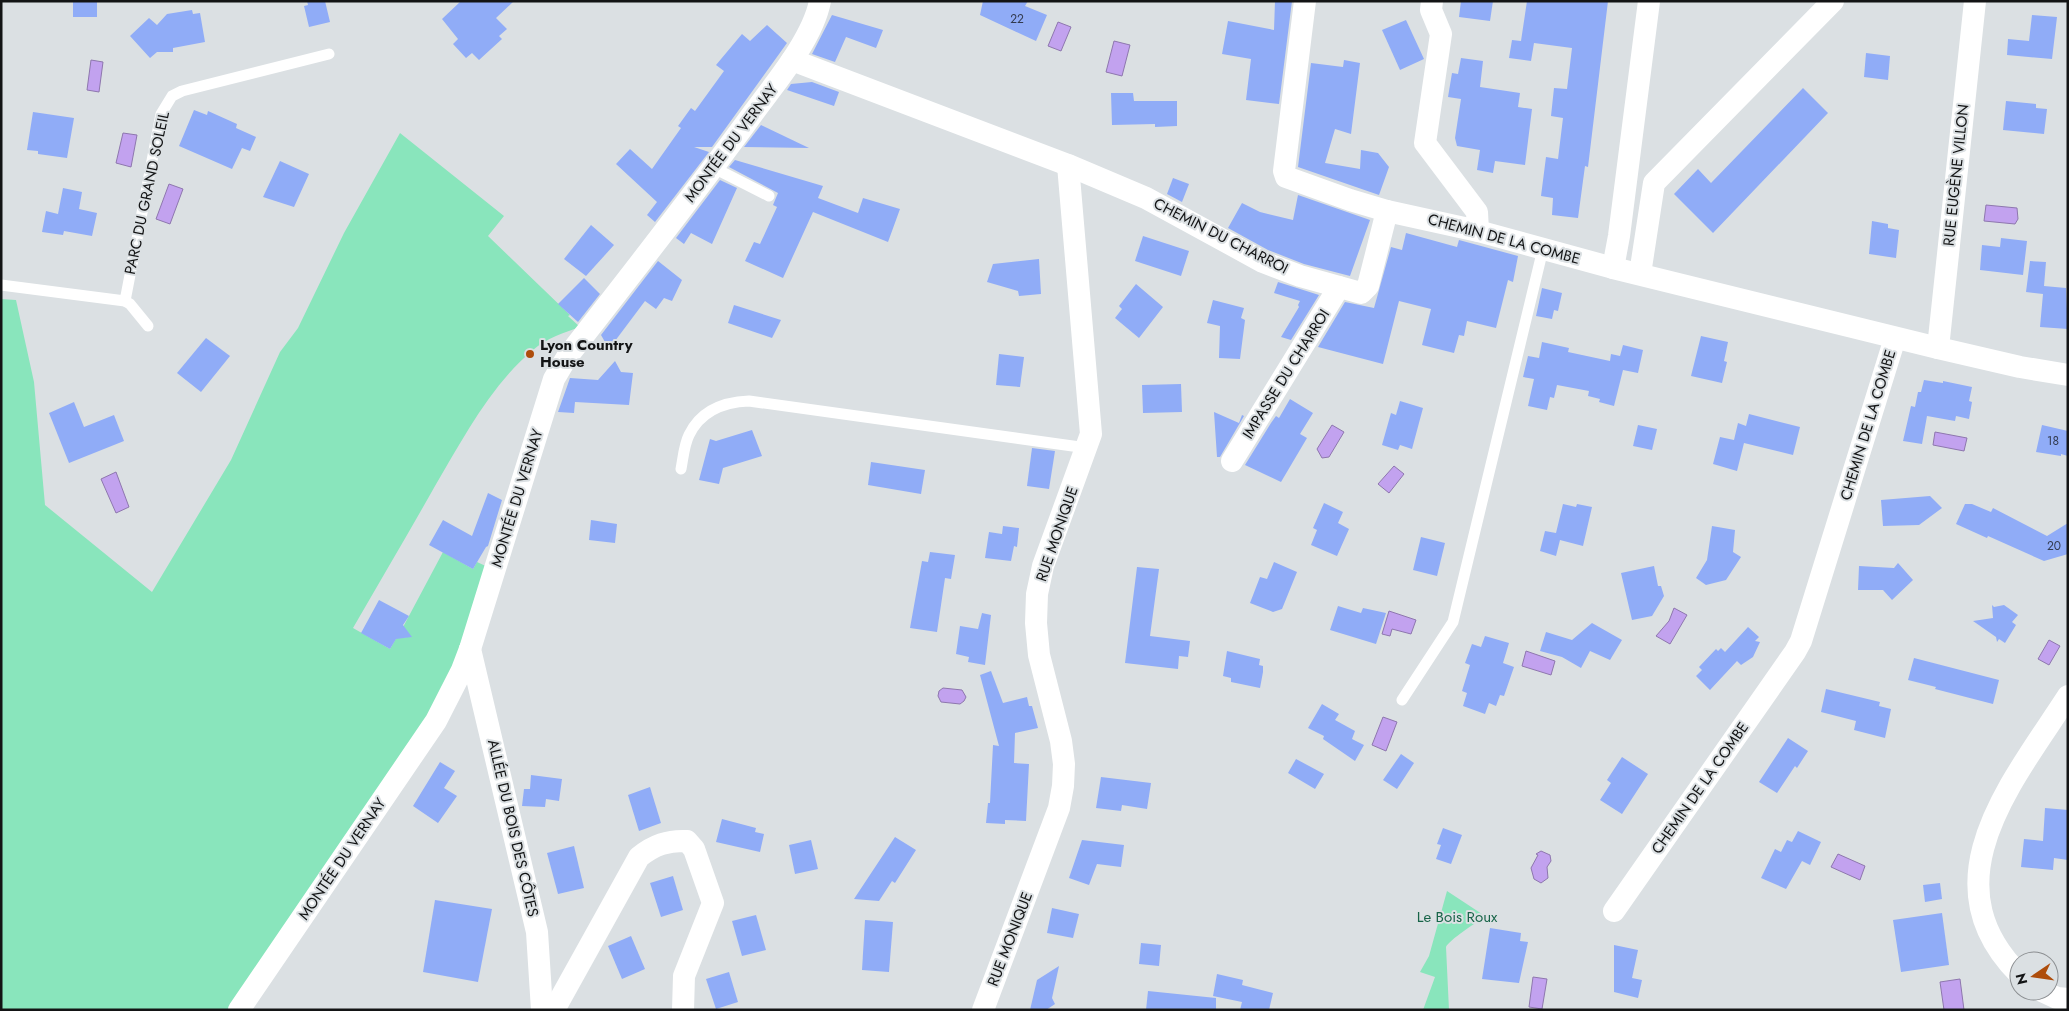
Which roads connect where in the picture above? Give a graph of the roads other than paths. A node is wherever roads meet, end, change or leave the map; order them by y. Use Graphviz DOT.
graph roads {
  1 [pos="820,1"];
  2 [pos="1305,1"];
  3 [pos="1432,1"];
  4 [pos="1649,1"];
  5 [pos="1833,1"];
  6 [pos="1975,1"];
  7 [pos="329,54"];
  8 [pos="792,60"];
  9 [pos="1068,165"];
  10 [pos="714,168"];
  11 [pos="769,196"];
  12 [pos="1387,211"];
  13 [pos="1478,231"];
  14 [pos="1543,249"];
  15 [pos="1613,268"];
  16 [pos="1640,274"];
  17 [pos="1,286"];
  18 [pos="1340,287"];
  19 [pos="125,301"];
  20 [pos="148,326"];
  21 [pos="1895,338"];
  22 [pos="1938,348"];
  23 [pos="2068,375"];
  24 [pos="1087,448"];
  25 [pos="1232,462"];
  26 [pos="681,469"];
  27 [pos="470,649"];
  28 [pos="2068,696"];
  29 [pos="1402,700"];
  30 [pos="1614,911"];
  31 [pos="2009,964"];
  32 [pos="238,1010"];
  33 [pos="542,1010"];
  34 [pos="554,1010"];
  35 [pos="682,1010"];
  36 [pos="983,1010"];
  1 -- 8 [label="street, MONTÉE DU VERNAY"];
  2 -- 12 [label="street"];
  3 -- 13 [label="street"];
  4 -- 15 [label="street"];
  5 -- 16 [label="street"];
  6 -- 22 [label="street, RUE EUGÈNE VILLON"];
  7 -- 19 [label="lane, PARC DU GRAND SOLEIL"];
  8 -- 9 [label="street, CHEMIN DU CHARROI"];
  8 -- 10 [label="street, MONTÉE DU VERNAY"];
  9 -- 18 [label="street, CHEMIN DU CHARROI"];
  9 -- 24 [label="street, RUE MONIQUE"];
  10 -- 11 [label="lane"];
  10 -- 27 [label="street, MONTÉE DU VERNAY"];
  12 -- 13 [label="street, CHEMIN DE LA COMBE"];
  12 -- 18 [label="street, CHEMIN DU CHARROI"];
  13 -- 14 [label="street, CHEMIN DE LA COMBE"];
  14 -- 15 [label="street, CHEMIN DE LA COMBE"];
  14 -- 29 [label="lane"];
  15 -- 16 [label="street, CHEMIN DE LA COMBE"];
  16 -- 21 [label="street, CHEMIN DE LA COMBE"];
  17 -- 19 [label="lane"];
  18 -- 25 [label="street, IMPASSE DU CHARROI"];
  19 -- 20 [label="lane"];
  21 -- 22 [label="street"];
  21 -- 30 [label="street, CHEMIN DE LA COMBE"];
  22 -- 23 [label="street"];
  24 -- 26 [label="lane"];
  24 -- 36 [label="street, RUE MONIQUE"];
  27 -- 32 [label="street, MONTÉE DU VERNAY"];
  27 -- 33 [label="street, ALLÉE DU BOIS DES CÔTES"];
  28 -- 31 [label="street"];
  34 -- 35 [label="street"];
}
